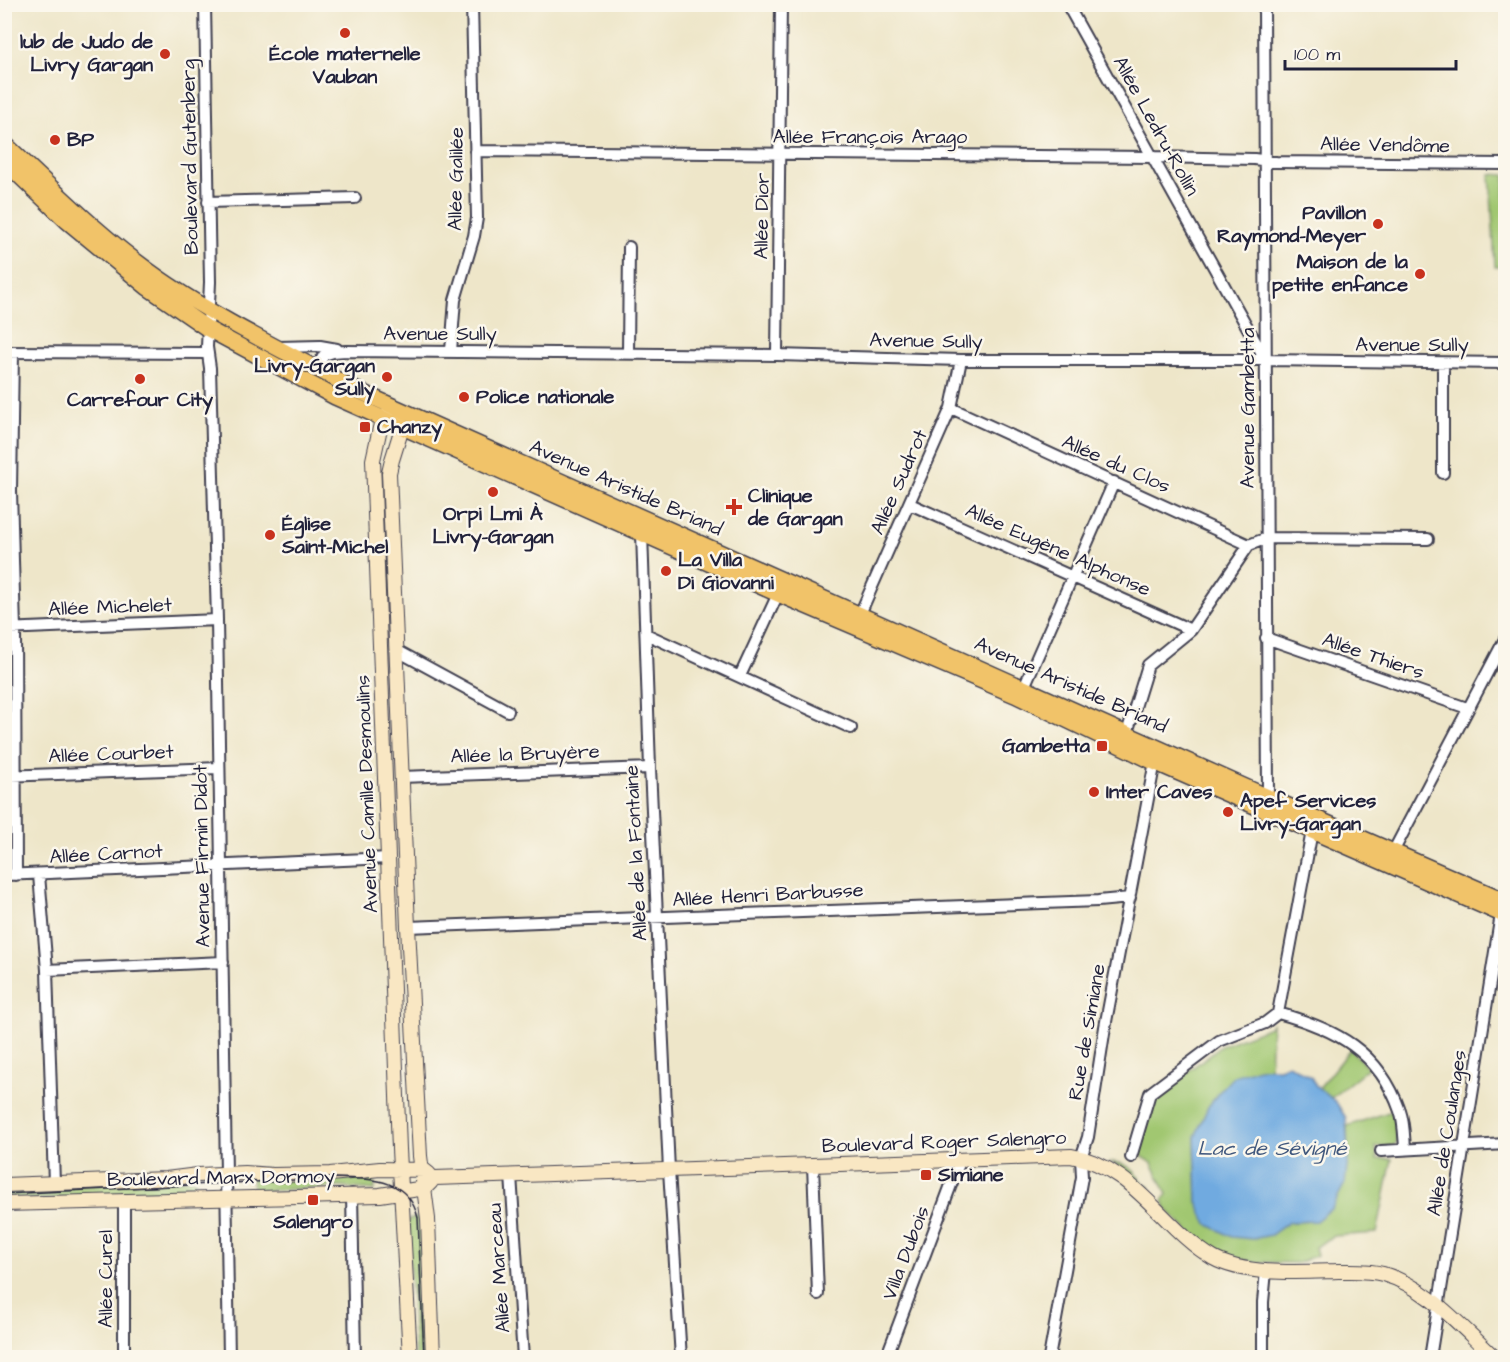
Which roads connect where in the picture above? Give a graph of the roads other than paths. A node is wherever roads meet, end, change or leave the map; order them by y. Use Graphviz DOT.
graph roads {
  1 [pos="205,4"];
  2 [pos="472,4"];
  3 [pos="781,4"];
  4 [pos="1067,4"];
  5 [pos="1264,4"];
  6 [pos="4,143"];
  7 [pos="475,151"];
  8 [pos="781,154"];
  9 [pos="1153,157"];
  10 [pos="1264,160"];
  11 [pos="4,161"];
  12 [pos="1506,164"];
  13 [pos="354,198"];
  14 [pos="208,202"];
  15 [pos="628,247"];
  16 [pos="209,309"];
  17 [pos="208,328"];
  18 [pos="277,347"];
  19 [pos="346,351"];
  20 [pos="451,351"];
  21 [pos="9,352"];
  22 [pos="208,353"];
  23 [pos="628,354"];
  24 [pos="777,356"];
  25 [pos="961,360"];
  26 [pos="1265,360"];
  27 [pos="1443,363"];
  28 [pos="1506,363"];
  29 [pos="320,371"];
  30 [pos="395,408"];
  31 [pos="951,408"];
  32 [pos="382,419"];
  33 [pos="402,428"];
  34 [pos="1443,473"];
  35 [pos="1114,482"];
  36 [pos="8,491"];
  37 [pos="910,504"];
  38 [pos="642,533"];
  39 [pos="1267,538"];
  40 [pos="1428,539"];
  41 [pos="1249,545"];
  42 [pos="1073,576"];
  43 [pos="778,594"];
  44 [pos="860,614"];
  45 [pos="217,620"];
  46 [pos="10,629"];
  47 [pos="1191,630"];
  48 [pos="646,634"];
  49 [pos="1506,637"];
  50 [pos="1266,638"];
  51 [pos="396,650"];
  52 [pos="740,676"];
  53 [pos="1024,687"];
  54 [pos="1467,708"];
  55 [pos="508,711"];
  56 [pos="851,728"];
  57 [pos="1127,733"];
  58 [pos="1157,755"];
  59 [pos="219,768"];
  60 [pos="650,768"];
  61 [pos="10,776"];
  62 [pos="401,777"];
  63 [pos="1266,804"];
  64 [pos="1312,831"];
  65 [pos="1393,852"];
  66 [pos="389,858"];
  67 [pos="219,867"];
  68 [pos="4,875"];
  69 [pos="16,875"];
  70 [pos="39,875"];
  71 [pos="1130,898"];
  72 [pos="1504,910"];
  73 [pos="657,919"];
  74 [pos="408,927"];
  75 [pos="223,962"];
  76 [pos="46,970"];
  77 [pos="1278,1013"];
  78 [pos="1506,1144"];
  79 [pos="1464,1145"];
  80 [pos="1405,1148"];
  81 [pos="1381,1151"];
  82 [pos="1131,1157"];
  83 [pos="1081,1158"];
  84 [pos="960,1161"];
  85 [pos="813,1165"];
  86 [pos="401,1169"];
  87 [pos="669,1170"];
  88 [pos="225,1174"];
  89 [pos="511,1176"];
  90 [pos="428,1179"];
  91 [pos="54,1183"];
  92 [pos="4,1185"];
  93 [pos="402,1192"];
  94 [pos="352,1194"];
  95 [pos="227,1199"];
  96 [pos="124,1200"];
  97 [pos="4,1204"];
  98 [pos="1266,1271"];
  99 [pos="818,1294"];
  100 [pos="1438,1306"];
  101 [pos="124,1358"];
  102 [pos="229,1358"];
  103 [pos="355,1358"];
  104 [pos="410,1358"];
  105 [pos="433,1358"];
  106 [pos="524,1358"];
  107 [pos="681,1358"];
  108 [pos="886,1358"];
  109 [pos="1049,1358"];
  110 [pos="1263,1358"];
  111 [pos="1430,1358"];
  112 [pos="1495,1358"];
  1 -- 14 [label="street, Boulevard Gutenberg"];
  2 -- 7 [label="street, Allée Galilée"];
  3 -- 8 [label="street, Allée Dior"];
  4 -- 9 [label="street, Allée Ledru-Rollin"];
  5 -- 10 [label="street, Avenue Gambetta"];
  6 -- 16 [label="main road, Avenue Aristide Briand"];
  7 -- 8 [label="street, Allée François Arago"];
  7 -- 20 [label="street, Allée Galilée"];
  8 -- 9 [label="street, Allée François Arago"];
  8 -- 24 [label="street, Allée Dior"];
  9 -- 10 [label="street, Allée François Arago"];
  9 -- 26 [label="street, Allée Ledru-Rollin"];
  10 -- 12 [label="street, Allée Vendôme"];
  10 -- 26 [label="street, Avenue Gambetta"];
  11 -- 17 [label="main road, Avenue Aristide Briand"];
  13 -- 14 [label="street"];
  14 -- 16 [label="street, Boulevard Gutenberg"];
  15 -- 23 [label="street"];
  16 -- 17 [label="street, Boulevard Gutenberg"];
  16 -- 18 [label="main road, Avenue Aristide Briand"];
  17 -- 22 [label="street, Avenue Firmin Didot"];
  17 -- 32 [label="main road, Avenue Aristide Briand"];
  18 -- 19 [label="street, Avenue Sully"];
  18 -- 29 [label="main road, Avenue Aristide Briand"];
  19 -- 20 [label="street, Avenue Sully"];
  19 -- 29 [label="street, Avenue Sully"];
  20 -- 23 [label="street, Avenue Sully"];
  21 -- 22 [label="street"];
  21 -- 36 [label="street"];
  22 -- 45 [label="street, Avenue Firmin Didot"];
  23 -- 24 [label="street, Avenue Sully"];
  24 -- 25 [label="street, Avenue Sully"];
  25 -- 26 [label="street, Avenue Sully"];
  25 -- 31 [label="street, Allée Sudrot"];
  26 -- 27 [label="street, Avenue Sully"];
  26 -- 39 [label="street, Avenue Gambetta"];
  27 -- 28 [label="street, Avenue Sully"];
  27 -- 34 [label="street"];
  29 -- 30 [label="main road, Avenue Aristide Briand"];
  30 -- 32 [label="main road"];
  30 -- 33 [label="main road"];
  30 -- 44 [label="main road, Avenue Aristide Briand"];
  31 -- 35 [label="street, Allée du Clos"];
  31 -- 37 [label="street, Allée Sudrot"];
  32 -- 33 [label="main road, Avenue Aristide Briand"];
  32 -- 66 [label="main road, Avenue Camille Desmoulins"];
  33 -- 38 [label="main road, Avenue Aristide Briand"];
  33 -- 51 [label="main road, Avenue Camille Desmoulins"];
  35 -- 41 [label="street, Allée du Clos"];
  35 -- 42 [label="street"];
  36 -- 46 [label="street"];
  37 -- 42 [label="street, Allée Eugène Alphonse"];
  37 -- 44 [label="street, Allée Sudrot"];
  38 -- 43 [label="main road, Avenue Aristide Briand"];
  38 -- 48 [label="street, Allée de la Fontaine"];
  39 -- 40 [label="street"];
  39 -- 41 [label="street"];
  39 -- 50 [label="street, Avenue Gambetta"];
  41 -- 47 [label="street"];
  42 -- 47 [label="street, Allée Eugène Alphonse"];
  42 -- 53 [label="street"];
  43 -- 52 [label="street"];
  43 -- 58 [label="main road, Avenue Aristide Briand"];
  44 -- 53 [label="main road, Avenue Aristide Briand"];
  45 -- 46 [label="street, Allée Michelet"];
  45 -- 59 [label="street, Avenue Firmin Didot"];
  46 -- 61 [label="street"];
  47 -- 57 [label="street"];
  48 -- 52 [label="street"];
  48 -- 60 [label="street, Allée de la Fontaine"];
  49 -- 54 [label="street"];
  50 -- 54 [label="street, Allée Thiers"];
  50 -- 63 [label="street, Avenue Gambetta"];
  51 -- 55 [label="street"];
  51 -- 62 [label="main road, Avenue Camille Desmoulins"];
  52 -- 56 [label="street"];
  53 -- 57 [label="main road, Avenue Aristide Briand"];
  54 -- 65 [label="street"];
  57 -- 58 [label="main road, Avenue Aristide Briand"];
  58 -- 63 [label="main road, Avenue Aristide Briand"];
  58 -- 71 [label="street, Rue de Simiane"];
  59 -- 61 [label="street, Allée Courbet"];
  59 -- 67 [label="street, Avenue Firmin Didot"];
  60 -- 62 [label="street, Allée la Bruyère"];
  60 -- 73 [label="street, Allée de la Fontaine"];
  61 -- 69 [label="street"];
  62 -- 74 [label="main road, Avenue Camille Desmoulins"];
  63 -- 64 [label="main road, Avenue Aristide Briand"];
  63 -- 65 [label="main road, Avenue Aristide Briand"];
  64 -- 72 [label="main road, Avenue Aristide Briand"];
  64 -- 77 [label="street"];
  65 -- 72 [label="main road, Avenue Aristide Briand"];
  66 -- 67 [label="street, Allée Carnot"];
  66 -- 86 [label="main road, Avenue Camille Desmoulins"];
  67 -- 70 [label="street, Allée Carnot"];
  67 -- 75 [label="street, Avenue Firmin Didot"];
  68 -- 69 [label="street, Allée Carnot"];
  69 -- 70 [label="street, Allée Carnot"];
  70 -- 76 [label="street"];
  71 -- 73 [label="street, Allée Henri Barbusse"];
  71 -- 83 [label="street, Rue de Simiane"];
  72 -- 79 [label="street, Allée de Coulanges"];
  73 -- 74 [label="street, Allée Henri Barbusse"];
  73 -- 87 [label="street, Allée de la Fontaine"];
  74 -- 90 [label="main road, Avenue Camille Desmoulins"];
  75 -- 76 [label="street"];
  75 -- 88 [label="street, Avenue Firmin Didot"];
  76 -- 91 [label="street"];
  77 -- 80 [label="street"];
  77 -- 82 [label="street"];
  78 -- 79 [label="street"];
  79 -- 80 [label="street"];
  79 -- 100 [label="street, Allée de Coulanges"];
  80 -- 81 [label="street"];
  83 -- 84 [label="main road, Boulevard Roger Salengro"];
  83 -- 98 [label="main road, Boulevard Roger Salengro"];
  83 -- 109 [label="street, Rue de Simiane"];
  84 -- 85 [label="main road, Boulevard Roger Salengro"];
  84 -- 108 [label="street, Villa Dubois"];
  85 -- 87 [label="main road, Boulevard Roger Salengro"];
  85 -- 99 [label="street"];
  86 -- 88 [label="main road, Boulevard Marx Dormoy"];
  86 -- 90 [label="main road, Boulevard Marx Dormoy"];
  86 -- 93 [label="main road, Avenue Camille Desmoulins"];
  87 -- 89 [label="main road, Boulevard Roger Salengro"];
  87 -- 107 [label="street, Allée de la Fontaine"];
  88 -- 91 [label="main road, Boulevard Marx Dormoy"];
  88 -- 95 [label="street, Avenue Firmin Didot"];
  89 -- 90 [label="main road, Boulevard Roger Salengro"];
  89 -- 106 [label="street, Allée Marceau"];
  90 -- 93 [label="main road, Boulevard Marx Dormoy"];
  90 -- 105 [label="main road, Avenue Camille Desmoulins"];
  91 -- 92 [label="main road, Boulevard Marx Dormoy"];
  93 -- 94 [label="main road, Boulevard Marx Dormoy"];
  93 -- 104 [label="main road, Avenue Camille Desmoulins"];
  94 -- 95 [label="main road, Boulevard Marx Dormoy"];
  94 -- 103 [label="street"];
  95 -- 96 [label="main road, Boulevard Marx Dormoy"];
  95 -- 102 [label="street, Avenue Firmin Didot"];
  96 -- 97 [label="main road, Boulevard Marx Dormoy"];
  96 -- 101 [label="street, Allée Curel"];
  98 -- 100 [label="main road, Boulevard Roger Salengro"];
  98 -- 110 [label="street"];
  100 -- 111 [label="street, Allée de Coulanges"];
  100 -- 112 [label="main road, Boulevard Roger Salengro"];
}
